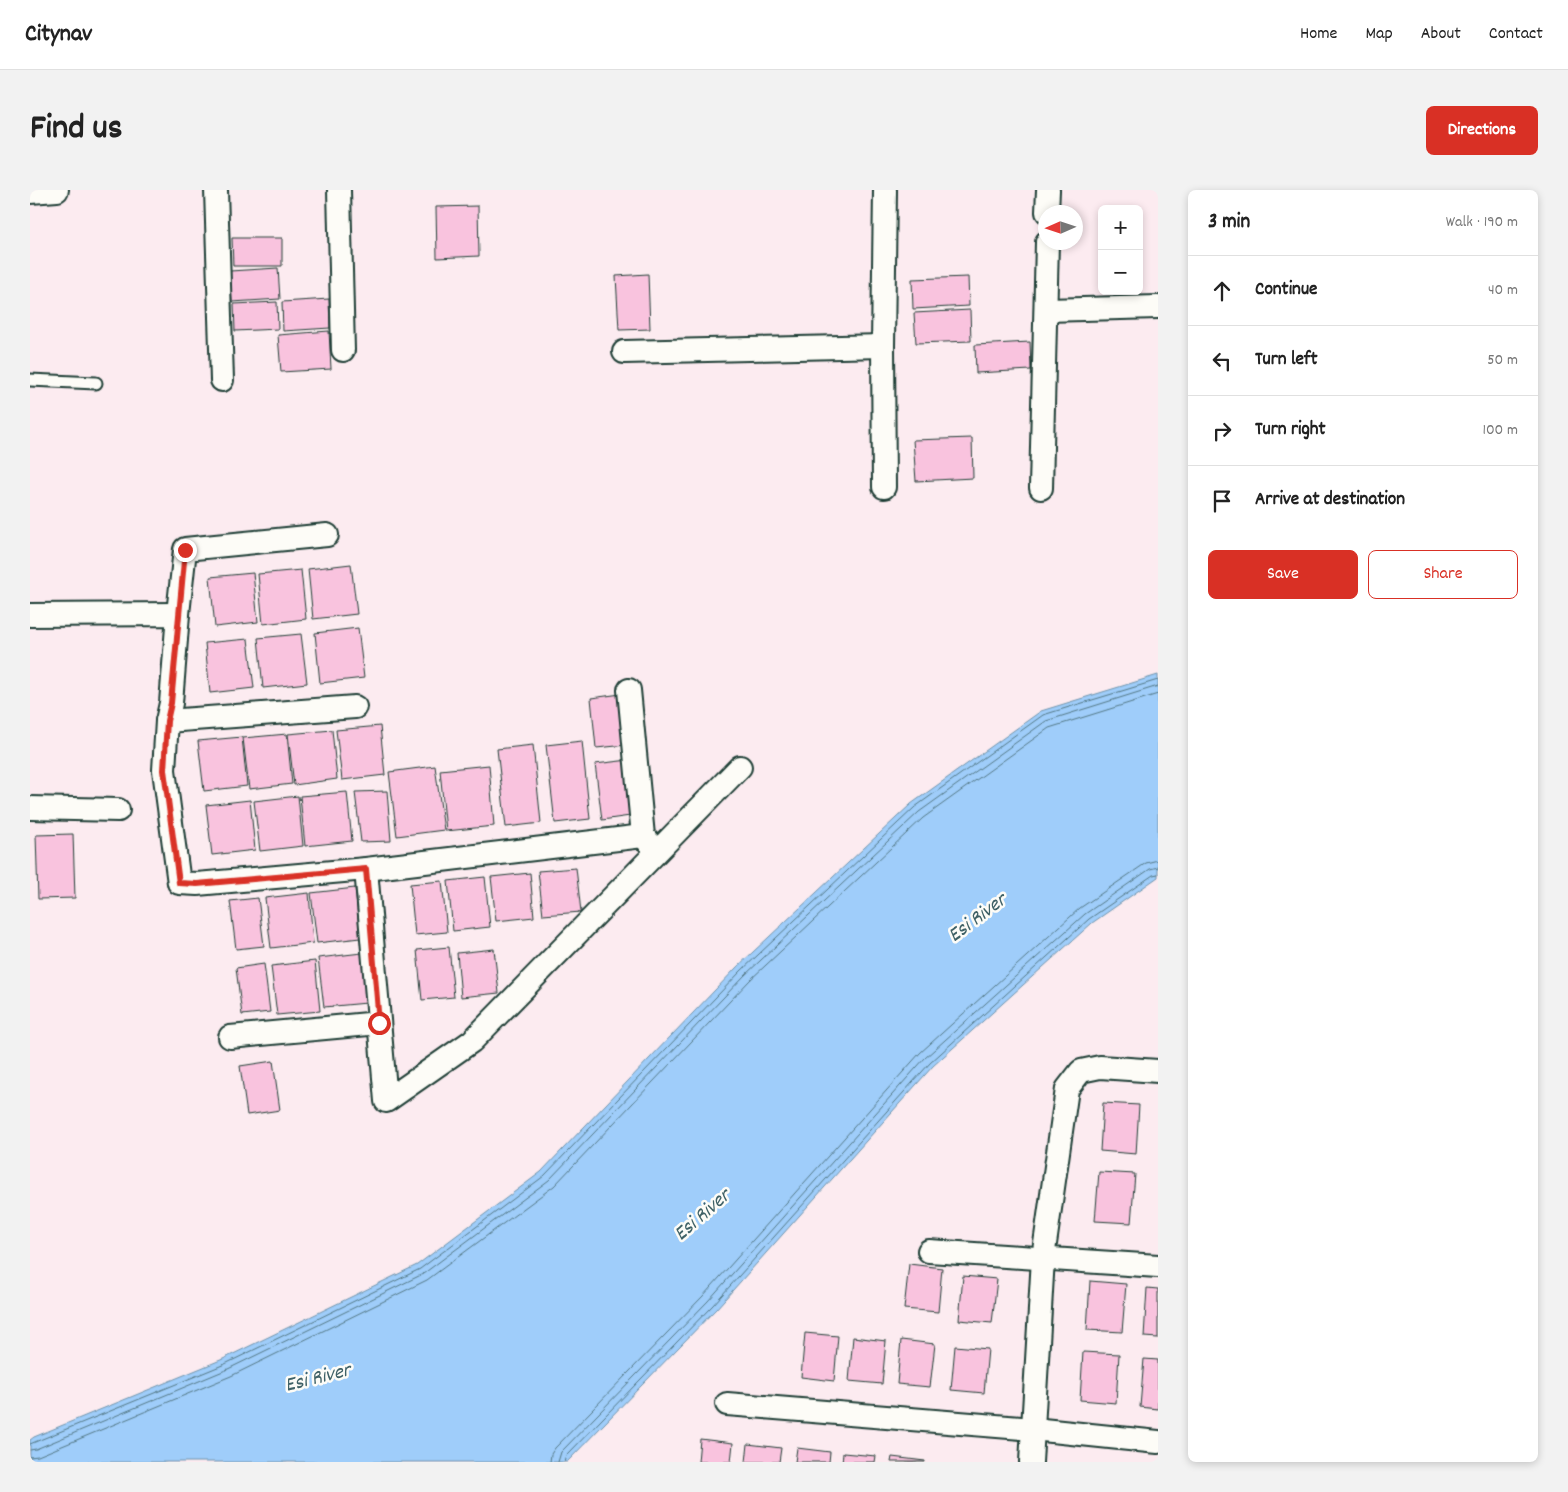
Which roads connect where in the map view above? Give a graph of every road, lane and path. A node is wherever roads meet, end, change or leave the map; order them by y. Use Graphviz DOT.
graph roads {
  1 [pos="57,190"];
  2 [pos="216,190"];
  3 [pos="339,190"];
  4 [pos="885,190"];
  5 [pos="1048,190"];
  6 [pos="30,192"];
  7 [pos="1047,205"];
  8 [pos="1047,250"];
  9 [pos="1158,307"];
  10 [pos="1046,310"];
  11 [pos="884,346"];
  12 [pos="343,350"];
  13 [pos="624,352"];
  14 [pos="30,380"];
  15 [pos="222,380"];
  16 [pos="96,383"];
  17 [pos="884,487"];
  18 [pos="1041,488"];
  19 [pos="327,535"];
  20 [pos="178,614"];
  21 [pos="30,615"];
  22 [pos="629,690"];
  23 [pos="355,707"];
  24 [pos="167,721"];
  25 [pos="740,768"];
  26 [pos="30,808"];
  27 [pos="118,810"];
  28 [pos="650,844"];
  29 [pos="366,869"];
  30 [pos="379,1023"];
  31 [pos="230,1037"];
  32 [pos="1158,1071"];
  33 [pos="929,1251"];
  34 [pos="1043,1258"];
  35 [pos="1158,1266"];
  36 [pos="727,1404"];
  37 [pos="1033,1429"];
  38 [pos="1158,1442"];
  39 [pos="1031,1462"];
  1 -- 6 [label="street"];
  2 -- 15 [label="street"];
  3 -- 12 [label="street"];
  4 -- 11 [label="street"];
  5 -- 7 [label="street"];
  8 -- 10 [label="street"];
  9 -- 10 [label="street"];
  10 -- 18 [label="street"];
  11 -- 13 [label="street"];
  11 -- 17 [label="street"];
  14 -- 16 [label="lane"];
  19 -- 20 [label="street"];
  20 -- 21 [label="street"];
  20 -- 24 [label="street"];
  22 -- 28 [label="street"];
  23 -- 24 [label="street"];
  24 -- 29 [label="street"];
  25 -- 28 [label="street"];
  26 -- 27 [label="street"];
  28 -- 29 [label="street"];
  28 -- 30 [label="street"];
  29 -- 30 [label="street"];
  30 -- 31 [label="street"];
  32 -- 34 [label="street"];
  33 -- 34 [label="street"];
  34 -- 35 [label="street"];
  34 -- 37 [label="street"];
  36 -- 37 [label="street"];
  37 -- 38 [label="street"];
  37 -- 39 [label="street"];
}
